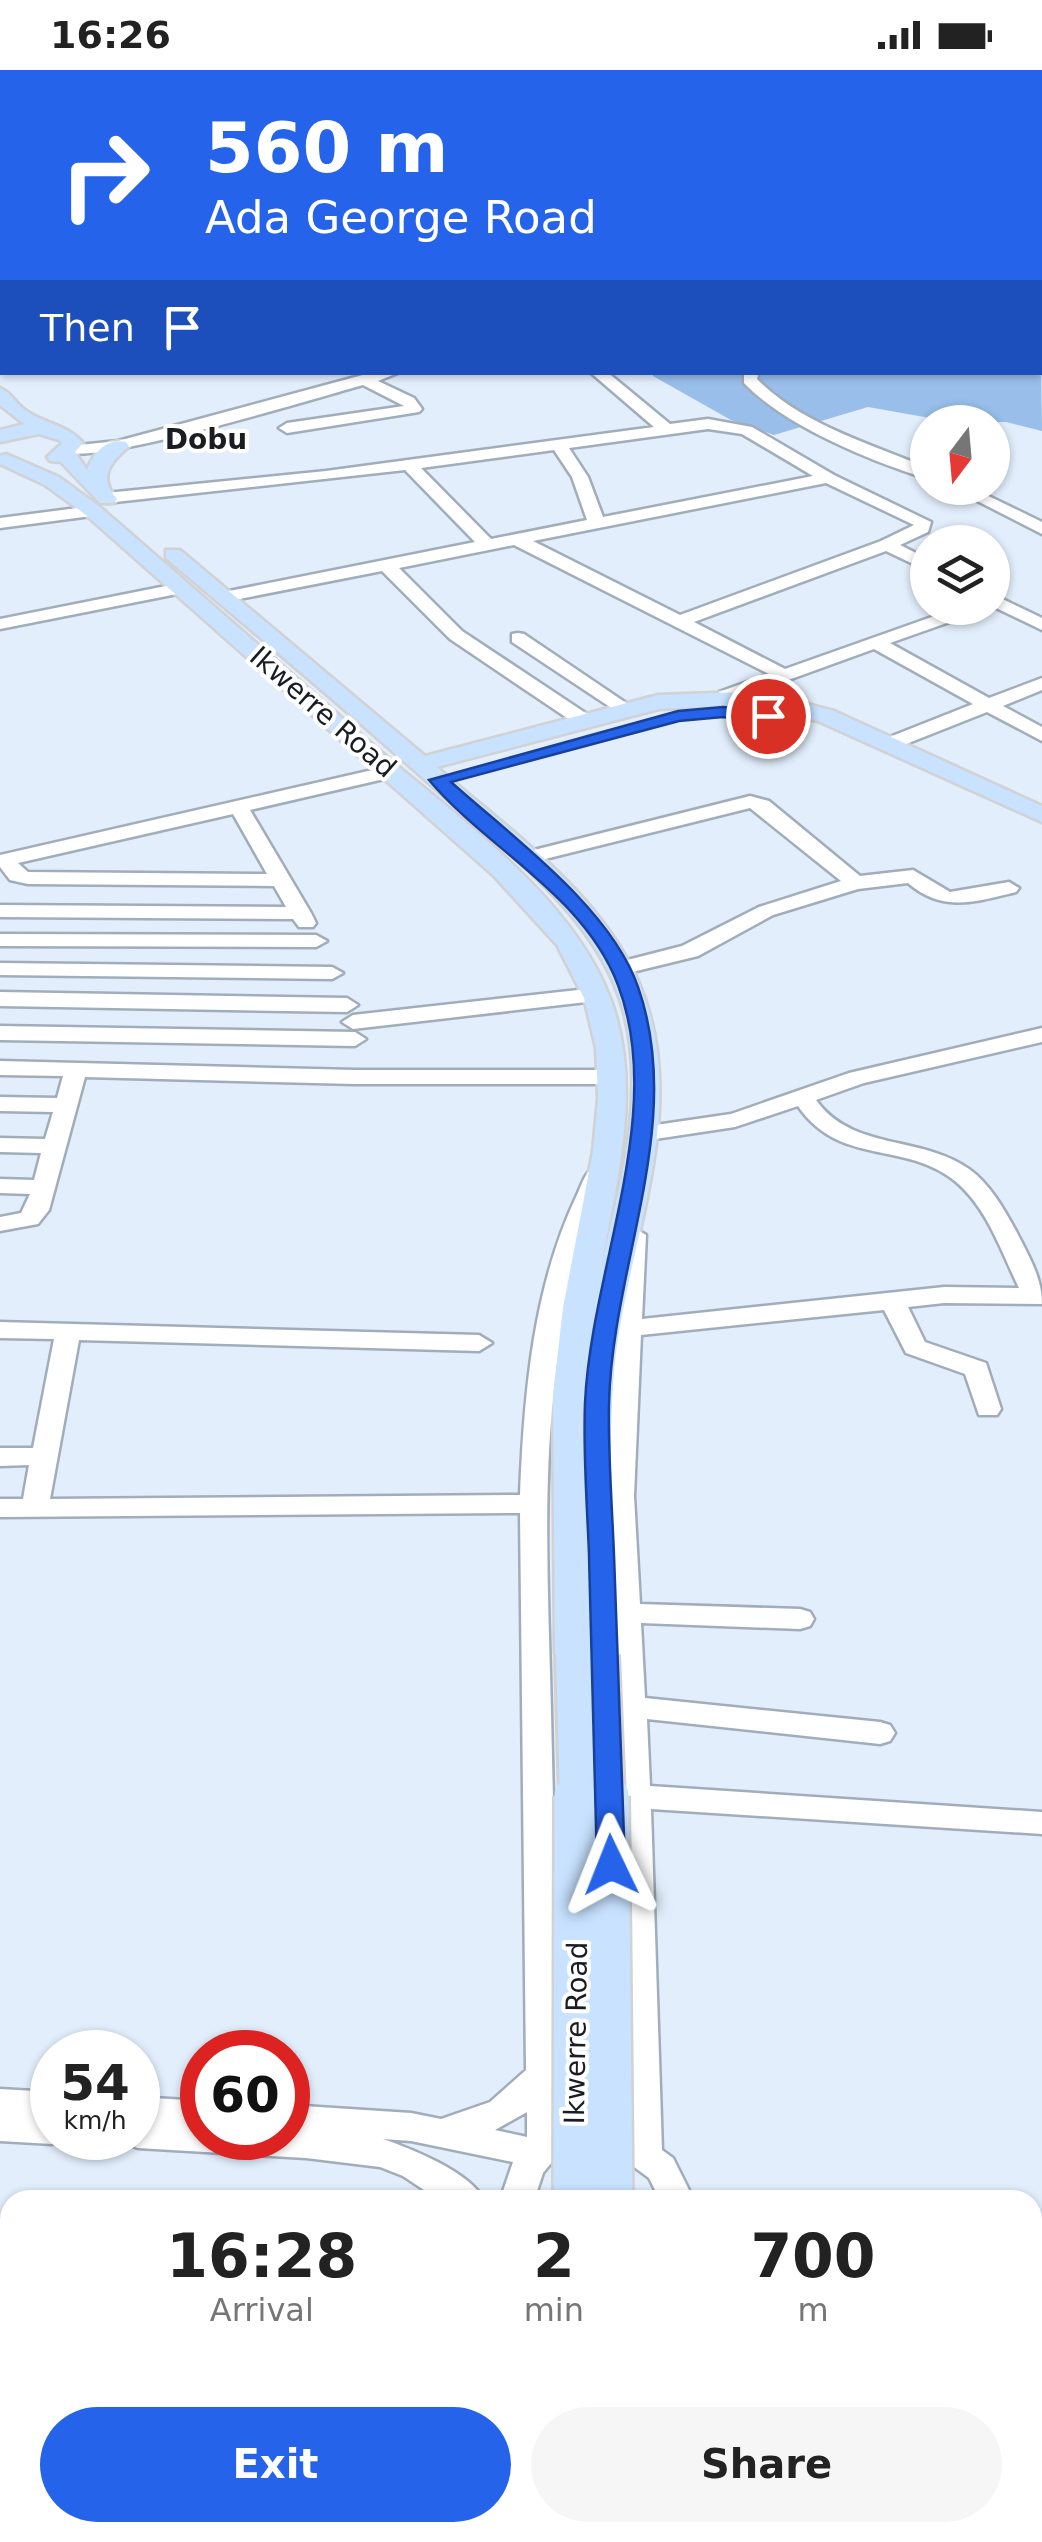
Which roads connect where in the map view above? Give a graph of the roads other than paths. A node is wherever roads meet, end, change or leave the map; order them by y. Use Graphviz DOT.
graph roads {
  1 [pos="601,375"];
  2 [pos="751,375"];
  3 [pos="367,376"];
  4 [pos="0,394"];
  5 [pos="287,428"];
  6 [pos="664,428"];
  7 [pos="5,443"];
  8 [pos="64,443"];
  9 [pos="558,443"];
  10 [pos="119,446"];
  11 [pos="408,464"];
  12 [pos="910,466"];
  13 [pos="828,478"];
  14 [pos="99,501"];
  15 [pos="994,505"];
  16 [pos="0,523"];
  17 [pos="597,524"];
  18 [pos="1042,529"];
  19 [pos="514,539"];
  20 [pos="486,544"];
  21 [pos="886,546"];
  22 [pos="910,557"];
  23 [pos="384,564"];
  24 [pos="181,588"];
  25 [pos="224,598"];
  26 [pos="1010,609"];
  27 [pos="681,621"];
  28 [pos="0,624"];
  29 [pos="923,625"];
  30 [pos="1042,625"];
  31 [pos="518,638"];
  32 [pos="874,642"];
  33 [pos="784,674"];
  34 [pos="1042,684"];
  35 [pos="726,696"];
  36 [pos="988,705"];
  37 [pos="626,709"];
  38 [pos="583,720"];
  39 [pos="1042,735"];
  40 [pos="890,744"];
  41 [pos="390,772"];
  42 [pos="430,772"];
  43 [pos="239,808"];
  44 [pos="1042,815"];
  45 [pos="1042,836"];
  46 [pos="525,858"];
  47 [pos="3,860"];
  48 [pos="282,880"];
  49 [pos="856,883"];
  50 [pos="1008,888"];
  51 [pos="0,910"];
  52 [pos="300,913"];
  53 [pos="0,940"];
  54 [pos="316,941"];
  55 [pos="620,968"];
  56 [pos="0,969"];
  57 [pos="332,972"];
  58 [pos="596,995"];
  59 [pos="0,999"];
  60 [pos="352,1022"];
  61 [pos="0,1033"];
  62 [pos="1039,1039"];
  63 [pos="0,1068"];
  64 [pos="76,1070"];
  65 [pos="355,1077"];
  66 [pos="612,1078"];
  67 [pos="804,1098"];
  68 [pos="0,1104"];
  69 [pos="67,1104"];
  70 [pos="642,1134"];
  71 [pos="0,1145"];
  72 [pos="55,1146"];
  73 [pos="604,1164"];
  74 [pos="0,1186"];
  75 [pos="44,1186"];
  76 [pos="628,1202"];
  77 [pos="0,1224"];
  78 [pos="1039,1296"];
  79 [pos="894,1302"];
  80 [pos="628,1328"];
  81 [pos="0,1330"];
  82 [pos="68,1330"];
  83 [pos="479,1343"];
  84 [pos="988,1409"];
  85 [pos="44,1456"];
  86 [pos="0,1458"];
  87 [pos="534,1504"];
  88 [pos="35,1507"];
  89 [pos="0,1508"];
  90 [pos="626,1613"];
  91 [pos="800,1619"];
  92 [pos="587,1654"];
  93 [pos="632,1707"];
  94 [pos="880,1733"];
  95 [pos="636,1797"];
  96 [pos="1042,1823"];
  97 [pos="540,2078"];
  98 [pos="0,2103"];
  99 [pos="30,2105"];
  100 [pos="310,2122"];
  101 [pos="0,2127"];
  102 [pos="30,2129"];
  103 [pos="439,2132"];
  104 [pos="160,2135"];
  105 [pos="540,2150"];
  106 [pos="645,2154"];
  107 [pos="452,2190"];
  108 [pos="520,2190"];
  109 [pos="574,2190"];
  110 [pos="612,2190"];
  111 [pos="673,2190"];
  1 -- 6 [label="street"];
  2 -- 12 [label="street"];
  3 -- 5 [label="street"];
  3 -- 8 [label="street"];
  3 -- 10 [label="street"];
  4 -- 8 [label="main road, Ikwerre Road"];
  6 -- 9 [label="street"];
  6 -- 13 [label="street"];
  7 -- 8 [label="main road"];
  7 -- 8 [label="main road"];
  7 -- 14 [label="main road, Ikwerre Road"];
  8 -- 10 [label="street"];
  8 -- 14 [label="main road, Ikwerre Road"];
  9 -- 11 [label="street"];
  9 -- 17 [label="street"];
  10 -- 14 [label="main road"];
  11 -- 14 [label="street"];
  11 -- 20 [label="street"];
  13 -- 17 [label="street"];
  13 -- 21 [label="street"];
  14 -- 16 [label="street"];
  14 -- 24 [label="main road, Ikwerre Road"];
  14 -- 25 [label="main road, Ikwerre Road"];
  15 -- 18 [label="street"];
  17 -- 19 [label="street"];
  19 -- 20 [label="street"];
  19 -- 27 [label="street"];
  20 -- 23 [label="street"];
  21 -- 22 [label="street"];
  21 -- 27 [label="street"];
  23 -- 25 [label="street"];
  23 -- 38 [label="street"];
  24 -- 28 [label="street"];
  24 -- 41 [label="main road, Ikwerre Road"];
  25 -- 42 [label="main road, Ikwerre Road"];
  26 -- 30 [label="street"];
  27 -- 33 [label="street"];
  29 -- 32 [label="street"];
  31 -- 37 [label="street"];
  32 -- 33 [label="street"];
  32 -- 36 [label="street"];
  33 -- 35 [label="street"];
  34 -- 36 [label="street"];
  35 -- 37 [label="main road"];
  35 -- 40 [label="main road"];
  36 -- 39 [label="street"];
  36 -- 40 [label="street"];
  37 -- 38 [label="main road"];
  38 -- 42 [label="main road"];
  40 -- 44 [label="main road"];
  41 -- 43 [label="street"];
  41 -- 58 [label="main road, Ikwerre Road"];
  42 -- 45 [label="main road"];
  42 -- 46 [label="main road, Ikwerre Road"];
  43 -- 47 [label="street"];
  43 -- 48 [label="street"];
  46 -- 49 [label="street"];
  46 -- 55 [label="main road, Ikwerre Road"];
  47 -- 48 [label="street"];
  48 -- 52 [label="street"];
  49 -- 50 [label="street"];
  49 -- 55 [label="street"];
  51 -- 52 [label="street"];
  52 -- 54 [label="street"];
  53 -- 54 [label="street"];
  54 -- 57 [label="street"];
  55 -- 70 [label="main road, Ikwerre Road"];
  56 -- 57 [label="street"];
  57 -- 60 [label="street"];
  58 -- 60 [label="street"];
  58 -- 66 [label="main road, Ikwerre Road"];
  59 -- 60 [label="street"];
  60 -- 61 [label="street"];
  60 -- 65 [label="street"];
  62 -- 67 [label="street"];
  63 -- 64 [label="street"];
  64 -- 65 [label="street"];
  64 -- 69 [label="street"];
  65 -- 66 [label="street"];
  66 -- 73 [label="main road, Ikwerre Road"];
  67 -- 70 [label="street"];
  67 -- 78 [label="street"];
  68 -- 69 [label="street"];
  69 -- 72 [label="street"];
  70 -- 76 [label="main road, Ikwerre Road"];
  71 -- 72 [label="street"];
  72 -- 75 [label="street"];
  73 -- 87 [label="street"];
  73 -- 92 [label="main road, Ikwerre Road"];
  74 -- 75 [label="street"];
  75 -- 77 [label="street"];
  76 -- 80 [label="street"];
  76 -- 92 [label="main road, Ikwerre Road"];
  78 -- 79 [label="street"];
  79 -- 80 [label="street"];
  79 -- 84 [label="street"];
  80 -- 90 [label="street"];
  81 -- 82 [label="street"];
  82 -- 83 [label="street"];
  82 -- 85 [label="street"];
  85 -- 86 [label="street"];
  85 -- 88 [label="street"];
  87 -- 88 [label="street"];
  87 -- 97 [label="street"];
  88 -- 89 [label="street"];
  90 -- 91 [label="street"];
  90 -- 93 [label="street"];
  92 -- 109 [label="main road, Ikwerre Road, bridge"];
  92 -- 110 [label="main road, Ikwerre Road, bridge"];
  93 -- 94 [label="street"];
  93 -- 95 [label="street"];
  95 -- 96 [label="street"];
  95 -- 106 [label="street"];
  97 -- 103 [label="street"];
  97 -- 105 [label="street"];
  98 -- 99 [label="street"];
  100 -- 103 [label="street"];
  101 -- 102 [label="street"];
  103 -- 105 [label="street"];
  104 -- 107 [label="street"];
  105 -- 106 [label="street"];
  105 -- 108 [label="street"];
  106 -- 111 [label="street"];
}
